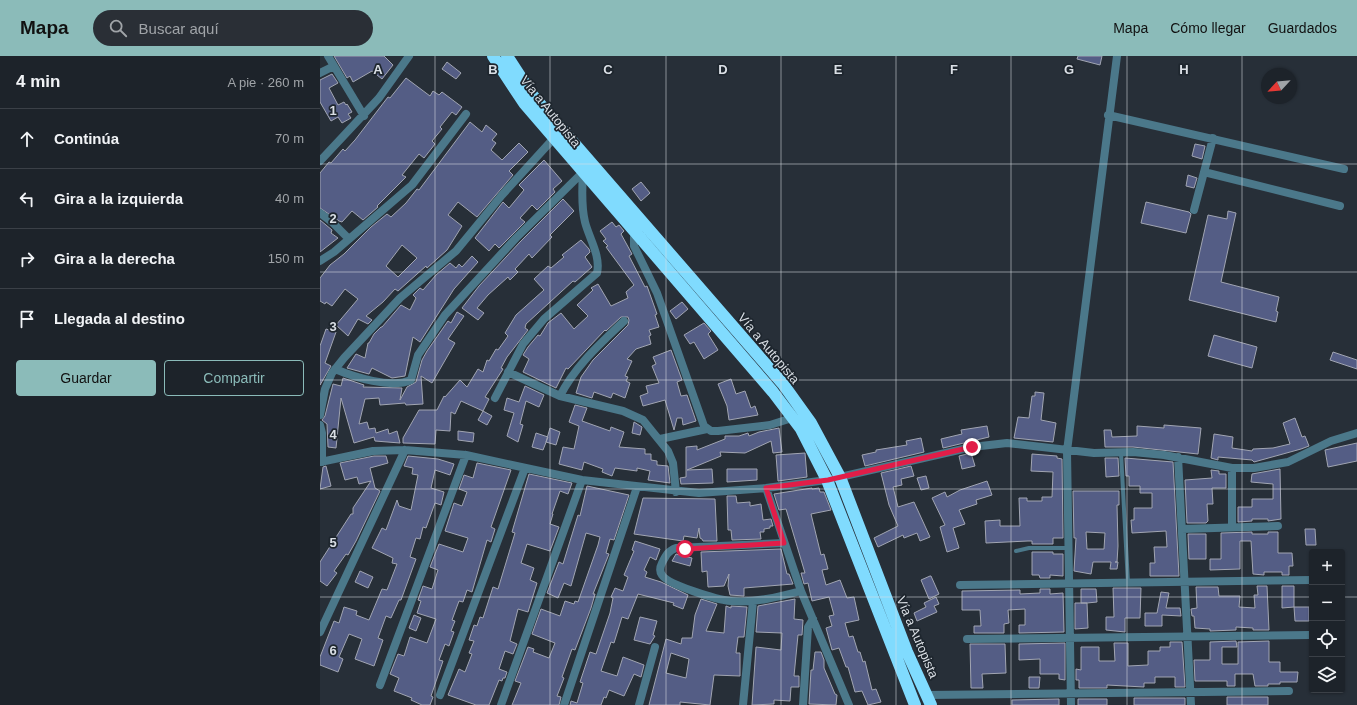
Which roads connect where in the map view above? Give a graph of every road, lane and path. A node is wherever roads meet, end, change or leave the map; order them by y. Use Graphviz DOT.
graph roads {
  1 [pos="328,56"];
  2 [pos="408,56"];
  3 [pos="493,56"];
  4 [pos="508,56"];
  5 [pos="1117,56"];
  6 [pos="334,66"];
  7 [pos="320,73"];
  8 [pos="466,114"];
  9 [pos="1108,115"];
  10 [pos="364,116"];
  11 [pos="554,138"];
  12 [pos="1213,138"];
  13 [pos="320,161"];
  14 [pos="1344,169"];
  15 [pos="583,172"];
  16 [pos="1204,172"];
  17 [pos="1340,206"];
  18 [pos="1194,210"];
  19 [pos="320,214"];
  20 [pos="637,234"];
  21 [pos="349,239"];
  22 [pos="320,261"];
  23 [pos="624,321"];
  24 [pos="336,369"];
  25 [pos="508,372"];
  26 [pos="560,396"];
  27 [pos="495,398"];
  28 [pos="320,415"];
  29 [pos="792,418"];
  30 [pos="320,425"];
  31 [pos="707,429"];
  32 [pos="1357,433"];
  33 [pos="660,440"];
  34 [pos="404,450"];
  35 [pos="1067,451"];
  36 [pos="1121,452"];
  37 [pos="466,455"];
  38 [pos="1178,457"];
  39 [pos="321,462"];
  40 [pos="525,468"];
  41 [pos="1232,468"];
  42 [pos="840,478"];
  43 [pos="582,480"];
  44 [pos="828,480"];
  45 [pos="637,487"];
  46 [pos="766,488"];
  47 [pos="676,492"];
  48 [pos="1232,526"];
  49 [pos="1278,526"];
  50 [pos="1182,529"];
  51 [pos="784,543"];
  52 [pos="1068,548"];
  53 [pos="1016,551"];
  54 [pos="1309,580"];
  55 [pos="1128,583"];
  56 [pos="1185,583"];
  57 [pos="1069,584"];
  58 [pos="960,585"];
  59 [pos="801,592"];
  60 [pos="753,601"];
  61 [pos="813,619"];
  62 [pos="320,632"];
  63 [pos="1309,635"];
  64 [pos="1070,637"];
  65 [pos="1187,637"];
  66 [pos="967,639"];
  67 [pos="655,647"];
  68 [pos="380,685"];
  69 [pos="1288,692"];
  70 [pos="1190,693"];
  71 [pos="1071,694"];
  72 [pos="440,695"];
  73 [pos="929,700"];
  74 [pos="501,705"];
  75 [pos="564,705"];
  76 [pos="639,705"];
  77 [pos="743,705"];
  78 [pos="803,705"];
  79 [pos="849,705"];
  80 [pos="915,705"];
  81 [pos="1071,705"];
  82 [pos="1191,705"];
  1 -- 6 [label="street"];
  2 -- 10 [label="street"];
  3 -- 11 [label="highway, Vía a Autopista"];
  4 -- 42 [label="highway, Vía a Autopista"];
  5 -- 9 [label="street"];
  6 -- 7 [label="street"];
  6 -- 10 [label="street"];
  8 -- 21 [label="street"];
  9 -- 12 [label="street"];
  9 -- 35 [label="street"];
  10 -- 13 [label="street"];
  11 -- 15 [label="highway, Vía a Autopista"];
  11 -- 24 [label="street"];
  12 -- 14 [label="street"];
  12 -- 16 [label="street"];
  15 -- 20 [label="highway, Vía a Autopista"];
  15 -- 24 [label="street"];
  15 -- 25 [label="street"];
  16 -- 17 [label="street"];
  16 -- 18 [label="street"];
  19 -- 21 [label="street"];
  20 -- 29 [label="highway, Vía a Autopista"];
  20 -- 31 [label="street"];
  21 -- 22 [label="street"];
  23 -- 26 [label="street"];
  24 -- 28 [label="street"];
  25 -- 26 [label="street"];
  25 -- 27 [label="street"];
  26 -- 33 [label="street"];
  29 -- 31 [label="street"];
  29 -- 44 [label="highway, Vía a Autopista"];
  30 -- 39 [label="street"];
  31 -- 33 [label="street"];
  32 -- 41 [label="street"];
  33 -- 47 [label="street"];
  34 -- 37 [label="street"];
  34 -- 39 [label="street"];
  34 -- 62 [label="street"];
  35 -- 36 [label="street"];
  35 -- 42 [label="street"];
  35 -- 52 [label="street"];
  36 -- 38 [label="street"];
  36 -- 55 [label="lane"];
  37 -- 40 [label="street"];
  37 -- 68 [label="street"];
  38 -- 41 [label="street"];
  38 -- 50 [label="street"];
  40 -- 43 [label="street"];
  40 -- 72 [label="street"];
  41 -- 48 [label="street"];
  42 -- 44 [label="street"];
  42 -- 73 [label="highway, Vía a Autopista"];
  43 -- 45 [label="street"];
  43 -- 74 [label="street"];
  44 -- 46 [label="street"];
  44 -- 80 [label="highway, Vía a Autopista"];
  45 -- 47 [label="street"];
  45 -- 75 [label="street"];
  46 -- 47 [label="street"];
  46 -- 51 [label="street"];
  48 -- 49 [label="street"];
  48 -- 50 [label="street"];
  50 -- 56 [label="street"];
  51 -- 59 [label="street"];
  51 -- 60 [label="street"];
  52 -- 53 [label="lane"];
  52 -- 57 [label="street"];
  54 -- 56 [label="street"];
  55 -- 56 [label="street"];
  55 -- 57 [label="street"];
  56 -- 65 [label="street"];
  57 -- 58 [label="street"];
  57 -- 64 [label="street"];
  59 -- 60 [label="street"];
  59 -- 61 [label="street"];
  60 -- 77 [label="street"];
  61 -- 78 [label="street"];
  61 -- 79 [label="street"];
  63 -- 65 [label="street"];
  64 -- 65 [label="street"];
  64 -- 66 [label="street"];
  64 -- 71 [label="street"];
  65 -- 70 [label="street"];
  67 -- 76 [label="street"];
  69 -- 70 [label="street"];
  70 -- 71 [label="street"];
  70 -- 82 [label="street"];
  71 -- 73 [label="street"];
  71 -- 81 [label="street"];
}
